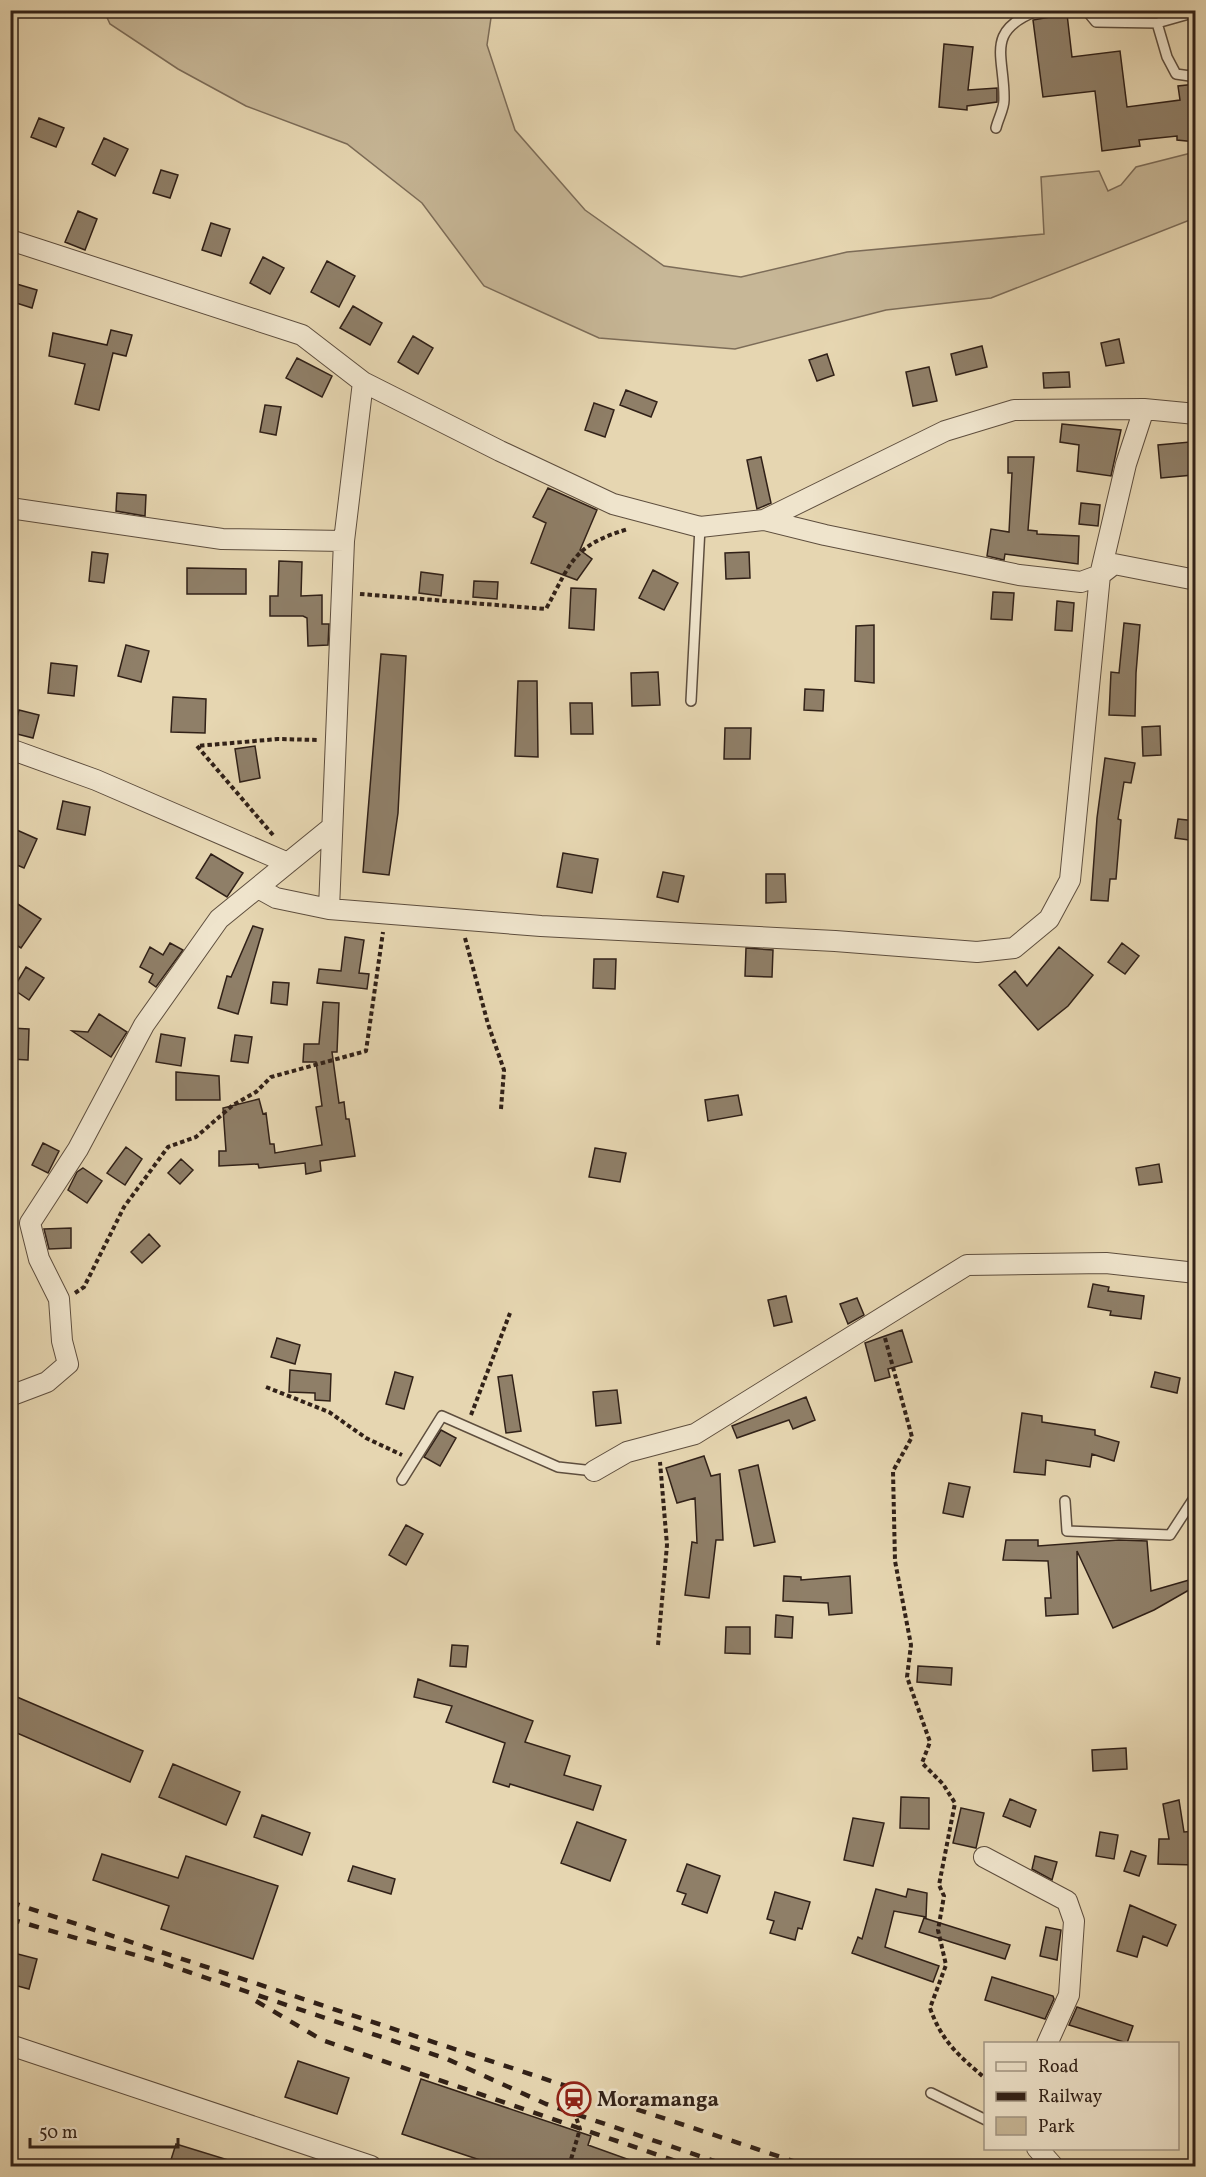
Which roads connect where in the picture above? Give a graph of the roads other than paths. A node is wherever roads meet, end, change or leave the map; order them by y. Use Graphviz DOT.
graph roads {
  1 [pos="1039,10"];
  2 [pos="1086,10"];
  3 [pos="1196,12"];
  4 [pos="1157,23"];
  5 [pos="1196,69"];
  6 [pos="996,128"];
  7 [pos="10,240"];
  8 [pos="363,382"];
  9 [pos="1144,409"];
  10 [pos="1196,414"];
  11 [pos="10,508"];
  12 [pos="764,520"];
  13 [pos="700,527"];
  14 [pos="344,541"];
  15 [pos="1100,575"];
  16 [pos="1196,580"];
  17 [pos="692,701"];
  18 [pos="10,749"];
  19 [pos="332,827"];
  20 [pos="291,861"];
  21 [pos="258,888"];
  22 [pos="329,909"];
  23 [pos="1196,1273"];
  24 [pos="10,1396"];
  25 [pos="594,1471"];
  26 [pos="402,1480"];
  27 [pos="1196,1495"];
  28 [pos="1065,1502"];
  29 [pos="984,1857"];
  30 [pos="1047,2042"];
  31 [pos="10,2045"];
  32 [pos="931,2093"];
  33 [pos="984,2119"];
  34 [pos="1039,2150"];
  35 [pos="371,2166"];
  36 [pos="1053,2166"];
  1 -- 6 [label="lane"];
  2 -- 4 [label="lane"];
  3 -- 4 [label="lane"];
  4 -- 5 [label="lane"];
  7 -- 8 [label="street"];
  8 -- 13 [label="street"];
  8 -- 14 [label="street"];
  9 -- 10 [label="street"];
  9 -- 12 [label="street"];
  9 -- 15 [label="street"];
  11 -- 14 [label="street"];
  12 -- 13 [label="street"];
  12 -- 15 [label="street"];
  13 -- 17 [label="lane"];
  14 -- 19 [label="street"];
  15 -- 16 [label="street"];
  15 -- 22 [label="street"];
  18 -- 20 [label="street"];
  19 -- 20 [label="street"];
  19 -- 22 [label="street"];
  20 -- 21 [label="street"];
  21 -- 22 [label="street"];
  21 -- 24 [label="street"];
  23 -- 25 [label="street"];
  25 -- 26 [label="lane"];
  27 -- 28 [label="lane"];
  29 -- 30 [label="street"];
  31 -- 35 [label="street"];
  32 -- 33 [label="lane"];
  34 -- 36 [label="street"];
}
